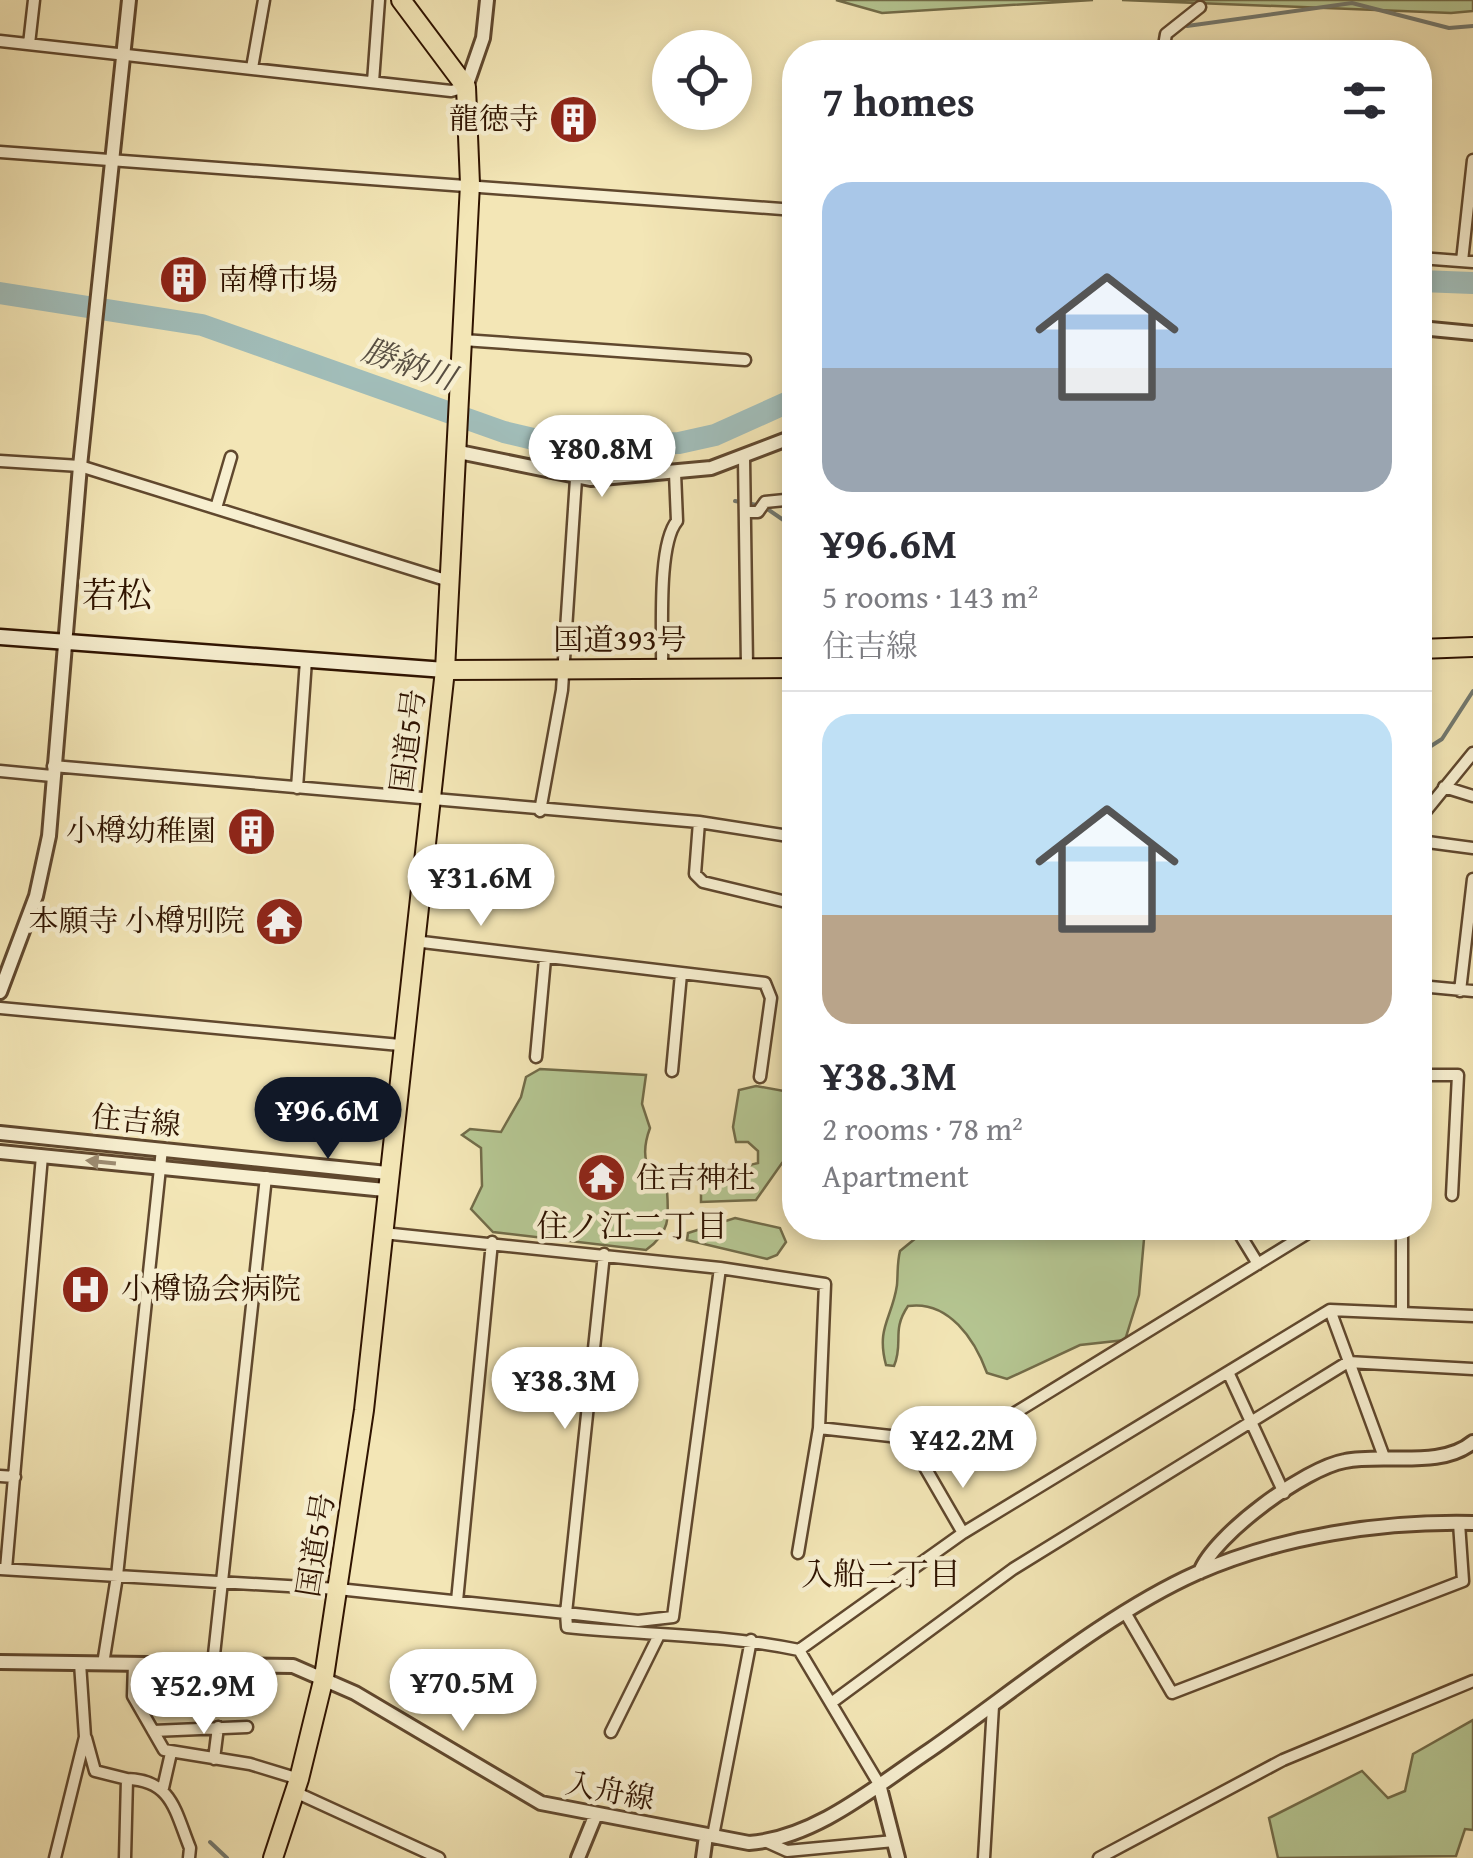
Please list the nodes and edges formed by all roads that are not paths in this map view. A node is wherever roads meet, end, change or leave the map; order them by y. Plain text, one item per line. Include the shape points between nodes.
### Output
1 (34, 0) edge
2 (129, 0) edge
3 (264, 0) edge
4 (380, 0) edge
5 (402, 0) edge
6 (487, 0) edge
7 (1200, 8) dead end
8 (1165, 40) edge
9 (0, 41) edge
10 (29, 44) junction
11 (122, 54) junction
12 (252, 68) junction
13 (373, 82) junction
14 (466, 87) junction
15 (0, 152) edge
16 (1473, 160) edge
17 (114, 163) junction
18 (470, 184) junction
19 (782, 209) edge
20 (1432, 259) edge
21 (1467, 262) edge
22 (1432, 329) edge
23 (1473, 333) edge
24 (464, 340) junction
25 (745, 360) dead end
26 (782, 442) edge
27 (459, 452) junction
28 (232, 457) dead end
29 (744, 458) junction
30 (0, 461) edge
31 (80, 466) junction
32 (676, 472) junction
33 (576, 479) junction
34 (782, 500) edge
35 (216, 508) junction
36 (746, 512) junction
37 (449, 581) junction
38 (0, 637) edge
39 (65, 642) junction
40 (1473, 647) edge
41 (1432, 649) edge
42 (306, 660) junction
43 (747, 666) junction
44 (782, 667) edge
45 (564, 668) junction
46 (662, 668) junction
47 (444, 670) junction
48 (1473, 753) edge
49 (0, 771) edge
50 (53, 771) junction
51 (297, 788) junction
52 (1444, 788) junction
53 (1473, 796) edge
54 (428, 800) junction
55 (1432, 803) edge
56 (540, 811) junction
57 (699, 822) junction
58 (782, 835) edge
59 (1432, 843) edge
60 (1473, 848) edge
61 (1473, 879) edge
62 (782, 901) edge
63 (412, 941) junction
64 (544, 959) junction
65 (680, 974) junction
66 (1432, 987) edge
67 (1460, 990) junction
68 (0, 992) edge
69 (1473, 992) edge
70 (0, 1008) edge
71 (400, 1045) junction
72 (536, 1057) dead end
73 (672, 1071) dead end
74 (1432, 1074) edge
75 (760, 1077) dead end
76 (1458, 1084) junction
77 (1473, 1084) edge
78 (0, 1133) edge
79 (162, 1149) junction
80 (0, 1152) edge
81 (42, 1156) junction
82 (159, 1168) junction
83 (266, 1177) junction
84 (386, 1181) junction
85 (1452, 1194) dead end
86 (382, 1233) junction
87 (1243, 1240) edge
88 (1297, 1240) edge
89 (1402, 1240) edge
90 (492, 1242) junction
91 (604, 1254) junction
92 (1258, 1264) junction
93 (720, 1268) junction
94 (1330, 1310) junction
95 (1402, 1313) junction
96 (1473, 1316) edge
97 (1348, 1362) junction
98 (1473, 1369) edge
99 (1228, 1372) junction
100 (1250, 1422) junction
101 (818, 1428) junction
102 (1473, 1442) edge
103 (1384, 1457) junction
104 (927, 1468) junction
105 (0, 1476) edge
106 (15, 1477) junction
107 (1284, 1493) junction
108 (1466, 1523) edge
109 (964, 1533) junction
110 (798, 1552) dead end
111 (3, 1569) edge
112 (1200, 1572) junction
113 (117, 1576) junction
114 (220, 1584) junction
115 (338, 1590) junction
116 (456, 1601) junction
117 (566, 1614) junction
118 (1126, 1614) junction
119 (658, 1637) junction
120 (750, 1640) junction
121 (799, 1650) junction
122 (0, 1662) edge
123 (80, 1663) junction
124 (103, 1664) junction
125 (134, 1664) junction
126 (213, 1664) junction
127 (324, 1677) junction
128 (1473, 1680) edge
129 (832, 1703) junction
130 (993, 1706) junction
131 (218, 1727) junction
132 (247, 1727) dead end
133 (153, 1731) junction
134 (611, 1732) dead end
135 (86, 1738) junction
136 (171, 1753) junction
137 (214, 1760) junction
138 (127, 1779) junction
139 (879, 1784) junction
140 (297, 1786) junction
141 (163, 1788) junction
142 (596, 1814) junction
143 (709, 1836) junction
144 (767, 1842) junction
145 (894, 1842) junction
146 (826, 1853) edge
147 (55, 1858) edge
148 (124, 1858) edge
149 (189, 1858) edge
150 (273, 1858) edge
151 (439, 1858) edge
152 (578, 1858) edge
153 (702, 1858) edge
154 (898, 1858) edge
155 (984, 1858) edge
156 (1099, 1858) edge

1 - 10 street
2 - 11 street
3 - 12 street
4 - 13 street
5 - 14 highway
6 - 14 street via 483,38
7 - 8 street
9 - 10 street
10 - 11 street
11 - 12 street
11 - 17 street
12 - 13 street
13 - 14 street
14 - 18 highway, 国道5号
15 - 17 street
16 - 21 street
17 - 18 street
17 - 31 street
18 - 19 street
18 - 24 highway, 国道5号
20 - 21 street
22 - 23 street
24 - 25 street
24 - 27 highway, 国道5号
26 - 29 street
27 - 33 street
27 - 37 highway, 国道5号
28 - 35 street
29 - 32 street
29 - 36 street
30 - 31 street
31 - 35 street
31 - 39 street
32 - 33 street
32 - 46 street
33 - 45 street
34 - 36 street
35 - 37 street
36 - 43 street
37 - 47 highway, 国道5号
38 - 39 main road
39 - 42 main road
39 - 50 street
40 - 41 highway
42 - 47 main road
42 - 51 street
43 - 44 highway, 国道393号
43 - 46 highway, 国道393号
45 - 46 highway, 国道393号
45 - 47 highway, 国道393号
45 - 56 street
47 - 54 highway, 国道5号
48 - 52 street
49 - 50 street
50 - 51 street
50 - 68 street via 36,896
51 - 54 street
52 - 53 street
52 - 55 street
54 - 56 street
54 - 63 highway, 国道5号
56 - 57 street
57 - 58 street
57 - 62 street via 695,874 703,882
59 - 60 street
61 - 67 street
63 - 64 street
63 - 71 highway, 国道5号
64 - 65 street
64 - 72 street
65 - 73 street
65 - 75 street via 765,983 771,998
66 - 67 street
67 - 69 street
70 - 71 street
71 - 84 highway, 国道5号
74 - 76 street via 1458,1075
76 - 77 street
76 - 85 street
78 - 79 street, 住吉線
79 - 82 street
79 - 84 street, 住吉線
80 - 81 street, 住吉線
82 -> 81 street, 住吉線
81 - 106 street
82 - 83 street, 住吉線
82 - 113 street
83 - 84 street, 住吉線
83 - 114 street
84 - 86 highway, 国道5号
86 - 90 street
86 - 115 highway, 国道5号
87 - 92 street
88 - 92 street
89 - 95 street
90 - 91 street
90 - 116 street
91 - 93 street
91 - 117 street
92 - 104 street
93 - 101 street via 825,1284
93 - 117 street via 673,1617
94 - 95 street
94 - 97 street
94 - 99 street
95 - 96 street
97 - 98 street
97 - 100 street
97 - 103 street
99 - 100 street
99 - 109 street
100 - 107 street
100 - 129 street via 1012,1569
101 - 104 street via 908,1438
101 - 110 street
102 - 103 street via 1449,1456
103 - 107 street via 1342,1461
104 - 109 street
105 - 106 street
106 - 111 street
107 - 112 street via 1218,1540
108 - 112 street via 1304,1538
108 - 118 street via 1463,1580 1172,1693
109 - 121 street
111 - 113 street
112 - 118 street
113 - 114 street
113 - 124 street
114 - 115 street
114 - 126 street
115 - 116 street
115 - 127 highway, 国道5号
116 - 117 street
117 - 119 street via 567,1627
118 - 130 street
119 - 120 street
119 - 134 street
120 - 121 street
120 - 143 street
121 - 129 street
122 - 123 street, 入舟線
123 - 124 street, 入舟線
123 - 135 street
124 - 125 street, 入舟線
125 - 126 street, 入舟線
125 - 133 street via 133,1696
126 - 127 street, 入舟線 via 292,1666
127 - 140 highway, 国道5号
127 - 142 street, 入舟線 via 541,1803
128 - 156 street via 1283,1760
129 - 139 street
130 - 139 street
130 - 155 street
131 - 132 street
131 - 133 street
131 - 137 street
133 - 136 street
135 - 138 street via 96,1772
135 - 147 street
136 - 137 street
136 - 141 street
137 - 140 street via 250,1764
138 - 141 street
138 - 148 street
139 - 144 street via 793,1836
139 - 145 street
140 - 150 highway, 国道5号
140 - 151 street
141 - 149 street
142 - 143 street, 入舟線
142 - 152 street
143 - 144 street, 入舟線
143 - 153 street
144 - 146 street via 787,1851
145 - 146 street
145 - 154 street

